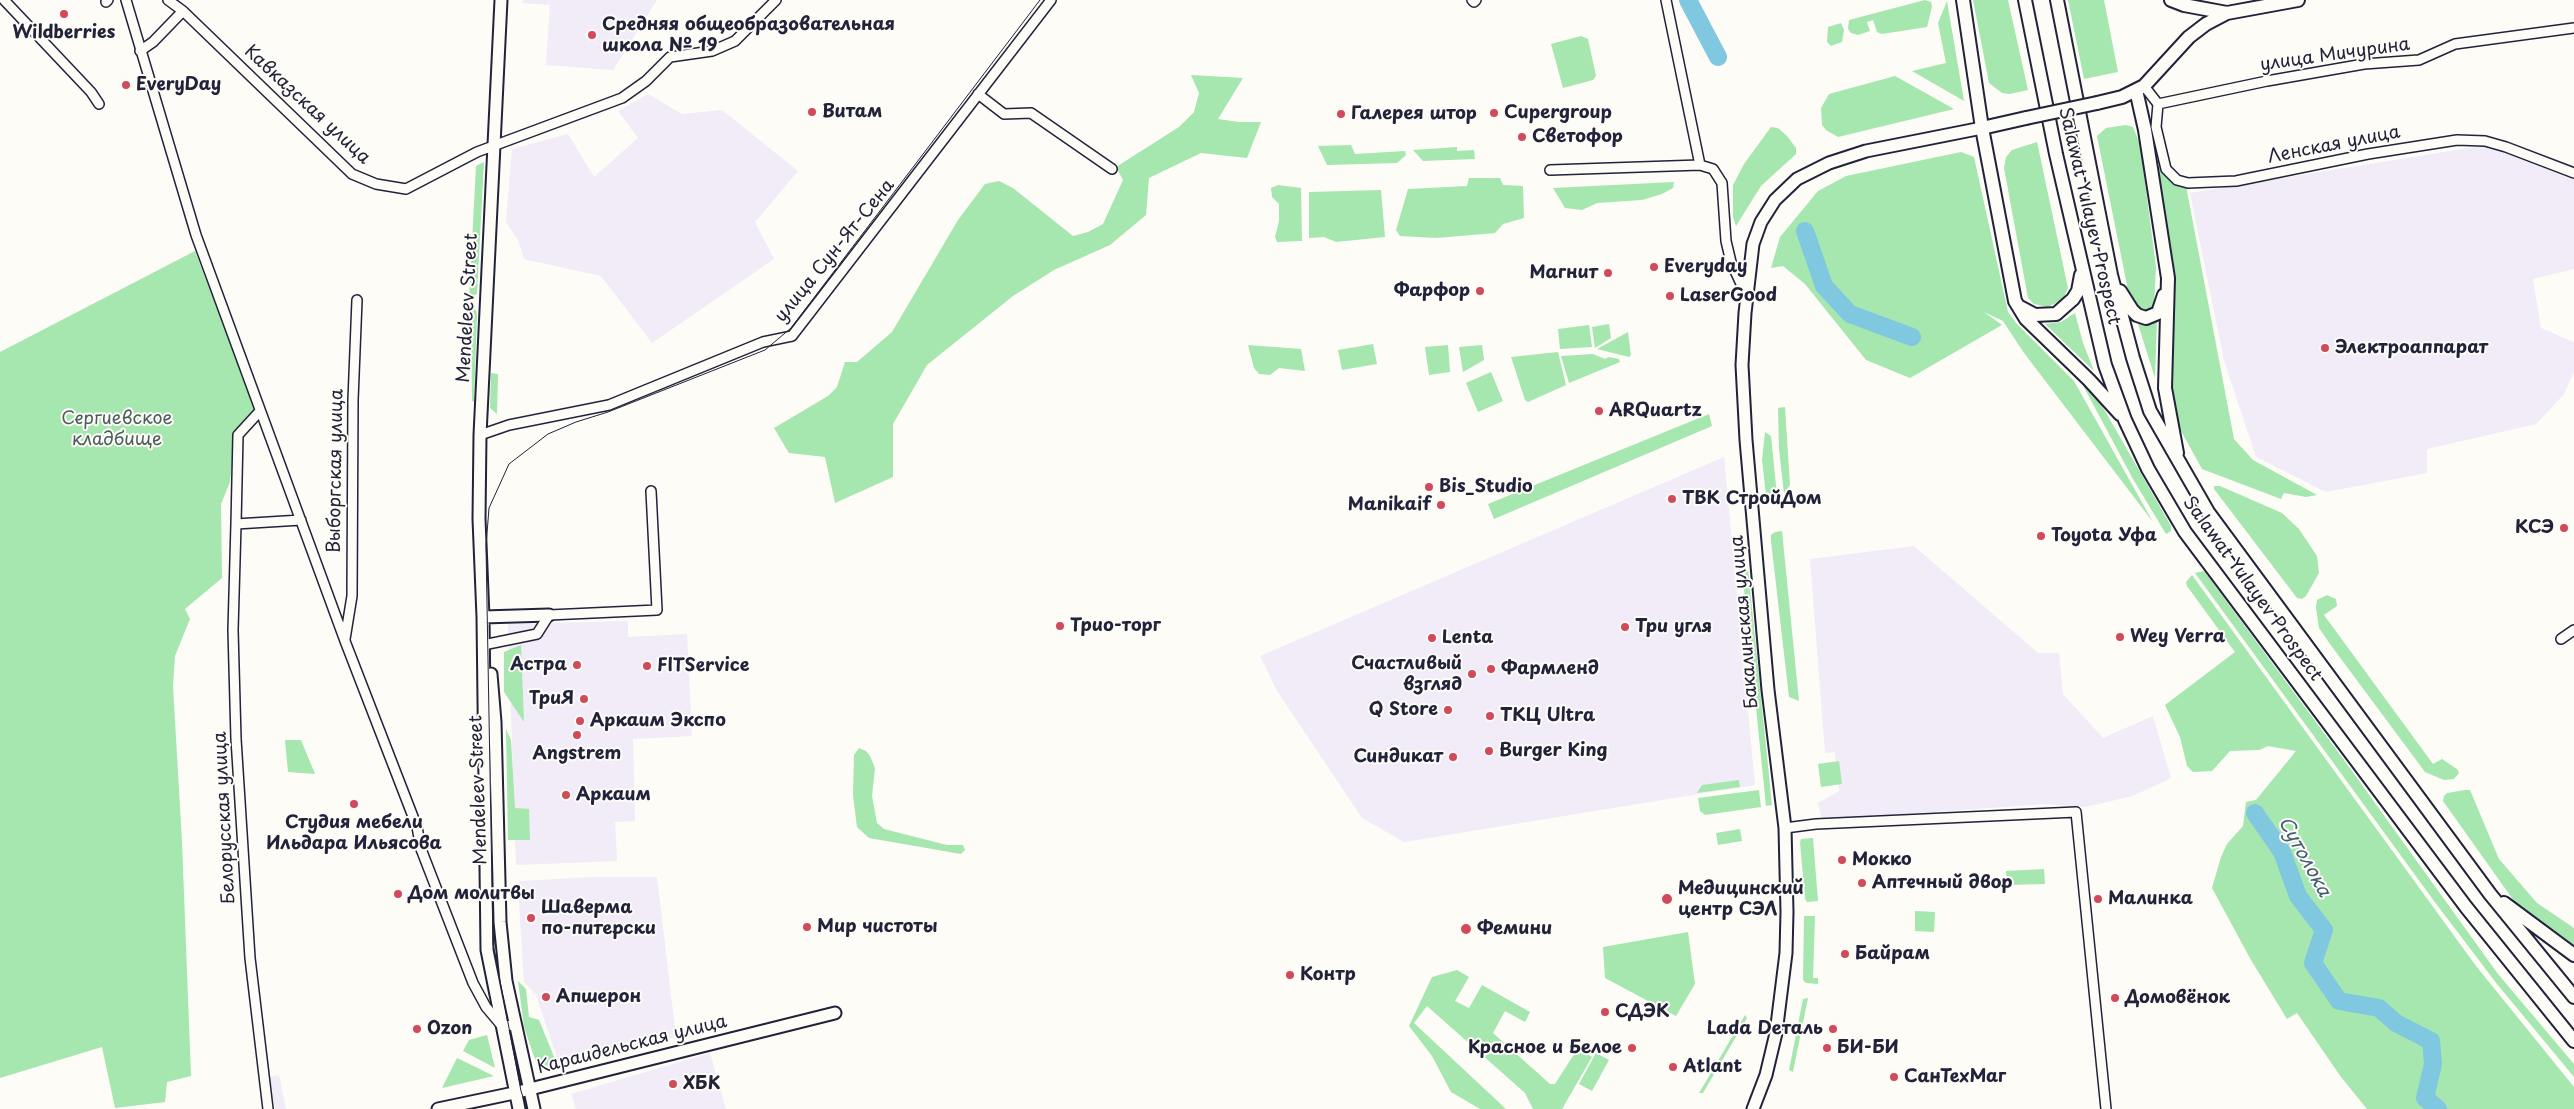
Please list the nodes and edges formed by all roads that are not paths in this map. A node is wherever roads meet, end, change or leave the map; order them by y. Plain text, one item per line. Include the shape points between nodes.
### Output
1 (4, 0) edge
2 (126, 0) edge
3 (168, 0) edge
4 (501, 0) edge
5 (776, 0) edge
6 (1052, 0) edge
7 (1666, 0) edge
8 (1963, 0) edge
9 (2025, 0) edge
10 (2057, 0) edge
11 (2171, 0) edge
12 (2298, 0) edge
13 (183, 11) junction
14 (2227, 13) junction
15 (2574, 28) edge
16 (140, 51) junction
17 (2140, 88) junction
18 (978, 94) junction
19 (99, 104) dead end
20 (2158, 104) junction
21 (1982, 128) junction
22 (494, 146) junction
23 (1700, 165) junction
24 (1112, 169) dead end
25 (1550, 170) dead end
26 (2574, 173) edge
27 (2082, 270) junction
28 (2111, 275) junction
29 (2168, 278) junction
30 (1746, 295) junction
31 (356, 300) dead end
32 (2016, 301) junction
33 (260, 411) junction
34 (2124, 420) junction
35 (480, 435) junction
36 (2178, 462) junction
37 (650, 491) dead end
38 (300, 520) junction
39 (236, 524) junction
40 (549, 615) junction
41 (483, 617) junction
42 (2574, 630) edge
43 (2561, 639) dead end
44 (345, 641) junction
45 (488, 644) junction
46 (1784, 828) junction
47 (2490, 894) junction
48 (2574, 955) edge
49 (2574, 997) edge
50 (835, 1013) dead end
51 (502, 1026) junction
52 (515, 1026) junction
53 (2574, 1041) edge
54 (529, 1089) junction
55 (514, 1093) junction
56 (268, 1109) edge
57 (438, 1109) edge
58 (519, 1109) edge
59 (534, 1109) edge
60 (1753, 1109) edge
61 (2106, 1109) edge

1 - 19 street
2 - 16 street
3 - 13 street, Кавказская улица
4 - 22 main road, Mendeleev Street
5 - 22 street, Кавказская улица via 735,41 712,51 670,57 646,81 622,98
6 - 18 street, улица Сун-Ят-Сена
7 - 23 street
8 - 21 main road
9 - 27 main road, Salawat Yulayev Prospect
10 - 28 main road, Salawat Yulayev Prospect
11 - 14 main road
12 - 14 main road
13 - 16 street
13 - 22 street, Кавказская улица via 352,174 376,184 406,189
14 - 17 main road via 2193,34
15 - 20 street, улица Мичурина via 2455,44 2419,60 2364,64
16 - 33 street via 206,262
17 - 20 street
17 - 21 main road, bridge via 2122,97
17 - 29 main road
18 - 24 street via 1004,114 1031,114
18 - 35 street, улица Сун-Ят-Сена via 792,336 763,342 609,405 509,425
20 - 26 street, Ленская улица via 2156,126 2166,169 2177,180 2188,183 2236,181 2457,140 2506,147
21 - 30 main road, Бакалинская улица via 1866,151 1828,163 1797,179 1775,200 1761,222 1753,244
21 - 32 main road
22 - 35 main road, Mendeleev Street
23 - 25 street
23 - 30 street via 1712,169 1722,183 1728,252
27 - 32 main road via 2078,291 2056,314 2035,315 2023,310
27 - 34 main road, Salawat Yulayev Prospect via 2105,365
28 - 29 main road via 2136,315 2146,318 2155,316 2160,309
28 - 36 main road, Salawat Yulayev Prospect via 2150,411
29 - 36 main road via 2165,388
30 - 46 main road, Бакалинская улица via 1742,365 1746,440
31 - 44 street, Выборгская улица via 352,596
32 - 34 main road via 2026,319 2089,380
33 - 38 street
33 - 39 street, Белорусская улица via 238,435
34 - 53 main road, Salawat Yulayev Prospect via 2185,532 2466,907
35 - 41 main road, Mendeleev Street
36 - 47 main road, Salawat Yulayev Prospect via 2208,512
37 - 40 street via 657,610
38 - 39 street
38 - 44 street
39 - 56 street, Белорусская улица via 233,630 236,739 250,958
40 - 41 main road
40 - 45 street via 537,634
41 - 45 main road, Mendeleev Street
41 - 51 main road, Mendeleev Street via 487,950
42 - 43 street
44 - 51 street via 473,982 486,1007
45 - 52 main road, Mendeleev Street via 495,722 500,922
46 - 60 main road, Бакалинская улица via 1786,936 1782,990 1766,1075
46 - 61 street via 2076,812
47 - 48 main road
47 - 49 main road, Salawat Yulayev Prospect
50 - 54 main road, Караидельская улица
51 - 52 street
51 - 55 main road, Mendeleev Street
52 - 54 main road, Mendeleev Street
54 - 55 main road, Караидельская улица
54 - 59 main road, Mendeleev Street
55 - 57 main road, Караидельская улица
55 - 58 main road, Mendeleev Street

